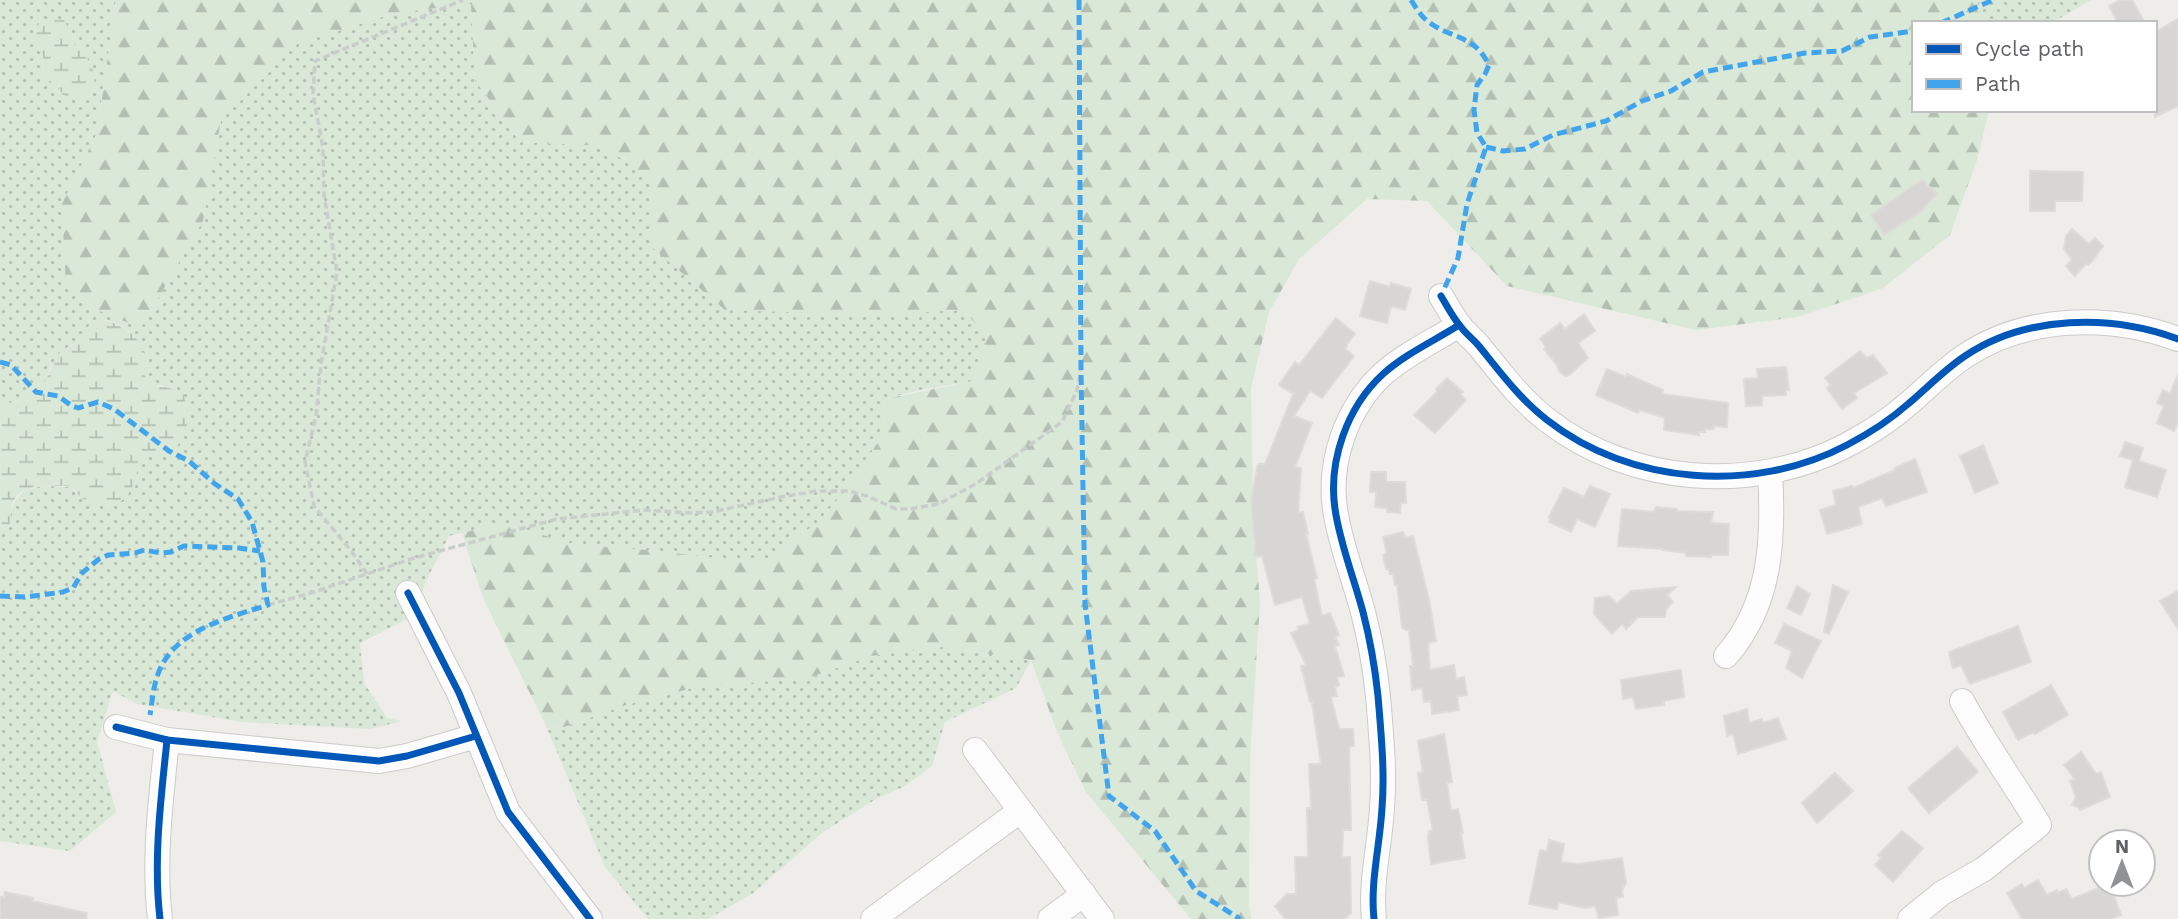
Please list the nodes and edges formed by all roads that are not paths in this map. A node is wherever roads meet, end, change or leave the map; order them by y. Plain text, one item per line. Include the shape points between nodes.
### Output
1 (1441, 296) dead end
2 (1459, 325) junction
3 (2178, 340) edge
4 (1770, 472) junction
5 (408, 593) dead end
6 (1726, 656) dead end
7 (1962, 701) dead end
8 (116, 727) dead end
9 (475, 736) junction
10 (167, 740) junction
11 (975, 750) dead end
12 (1020, 811) junction
13 (1084, 894) junction
14 (160, 919) edge
15 (590, 919) edge
16 (873, 919) edge
17 (1050, 919) edge
18 (1102, 919) edge
19 (1374, 919) edge
20 (1910, 919) edge

1 - 2 street
2 - 4 street via 1502,377 1547,420 1600,451 1635,465 1675,473
2 - 19 street via 1401,360 1368,389 1352,414 1336,460 1335,509 1363,612 1377,692 1382,807
3 - 4 street via 2153,330 2100,322 2037,327 2001,337 1967,355 1908,405 1847,445
4 - 6 street via 1773,519 1767,573 1746,629
5 - 9 street via 459,693
7 - 20 street via 2039,825
8 - 10 street
9 - 10 street via 379,761
9 - 15 street via 508,812
10 - 14 street via 158,825
11 - 12 street
12 - 13 street
12 - 16 street
13 - 17 street
13 - 18 street

